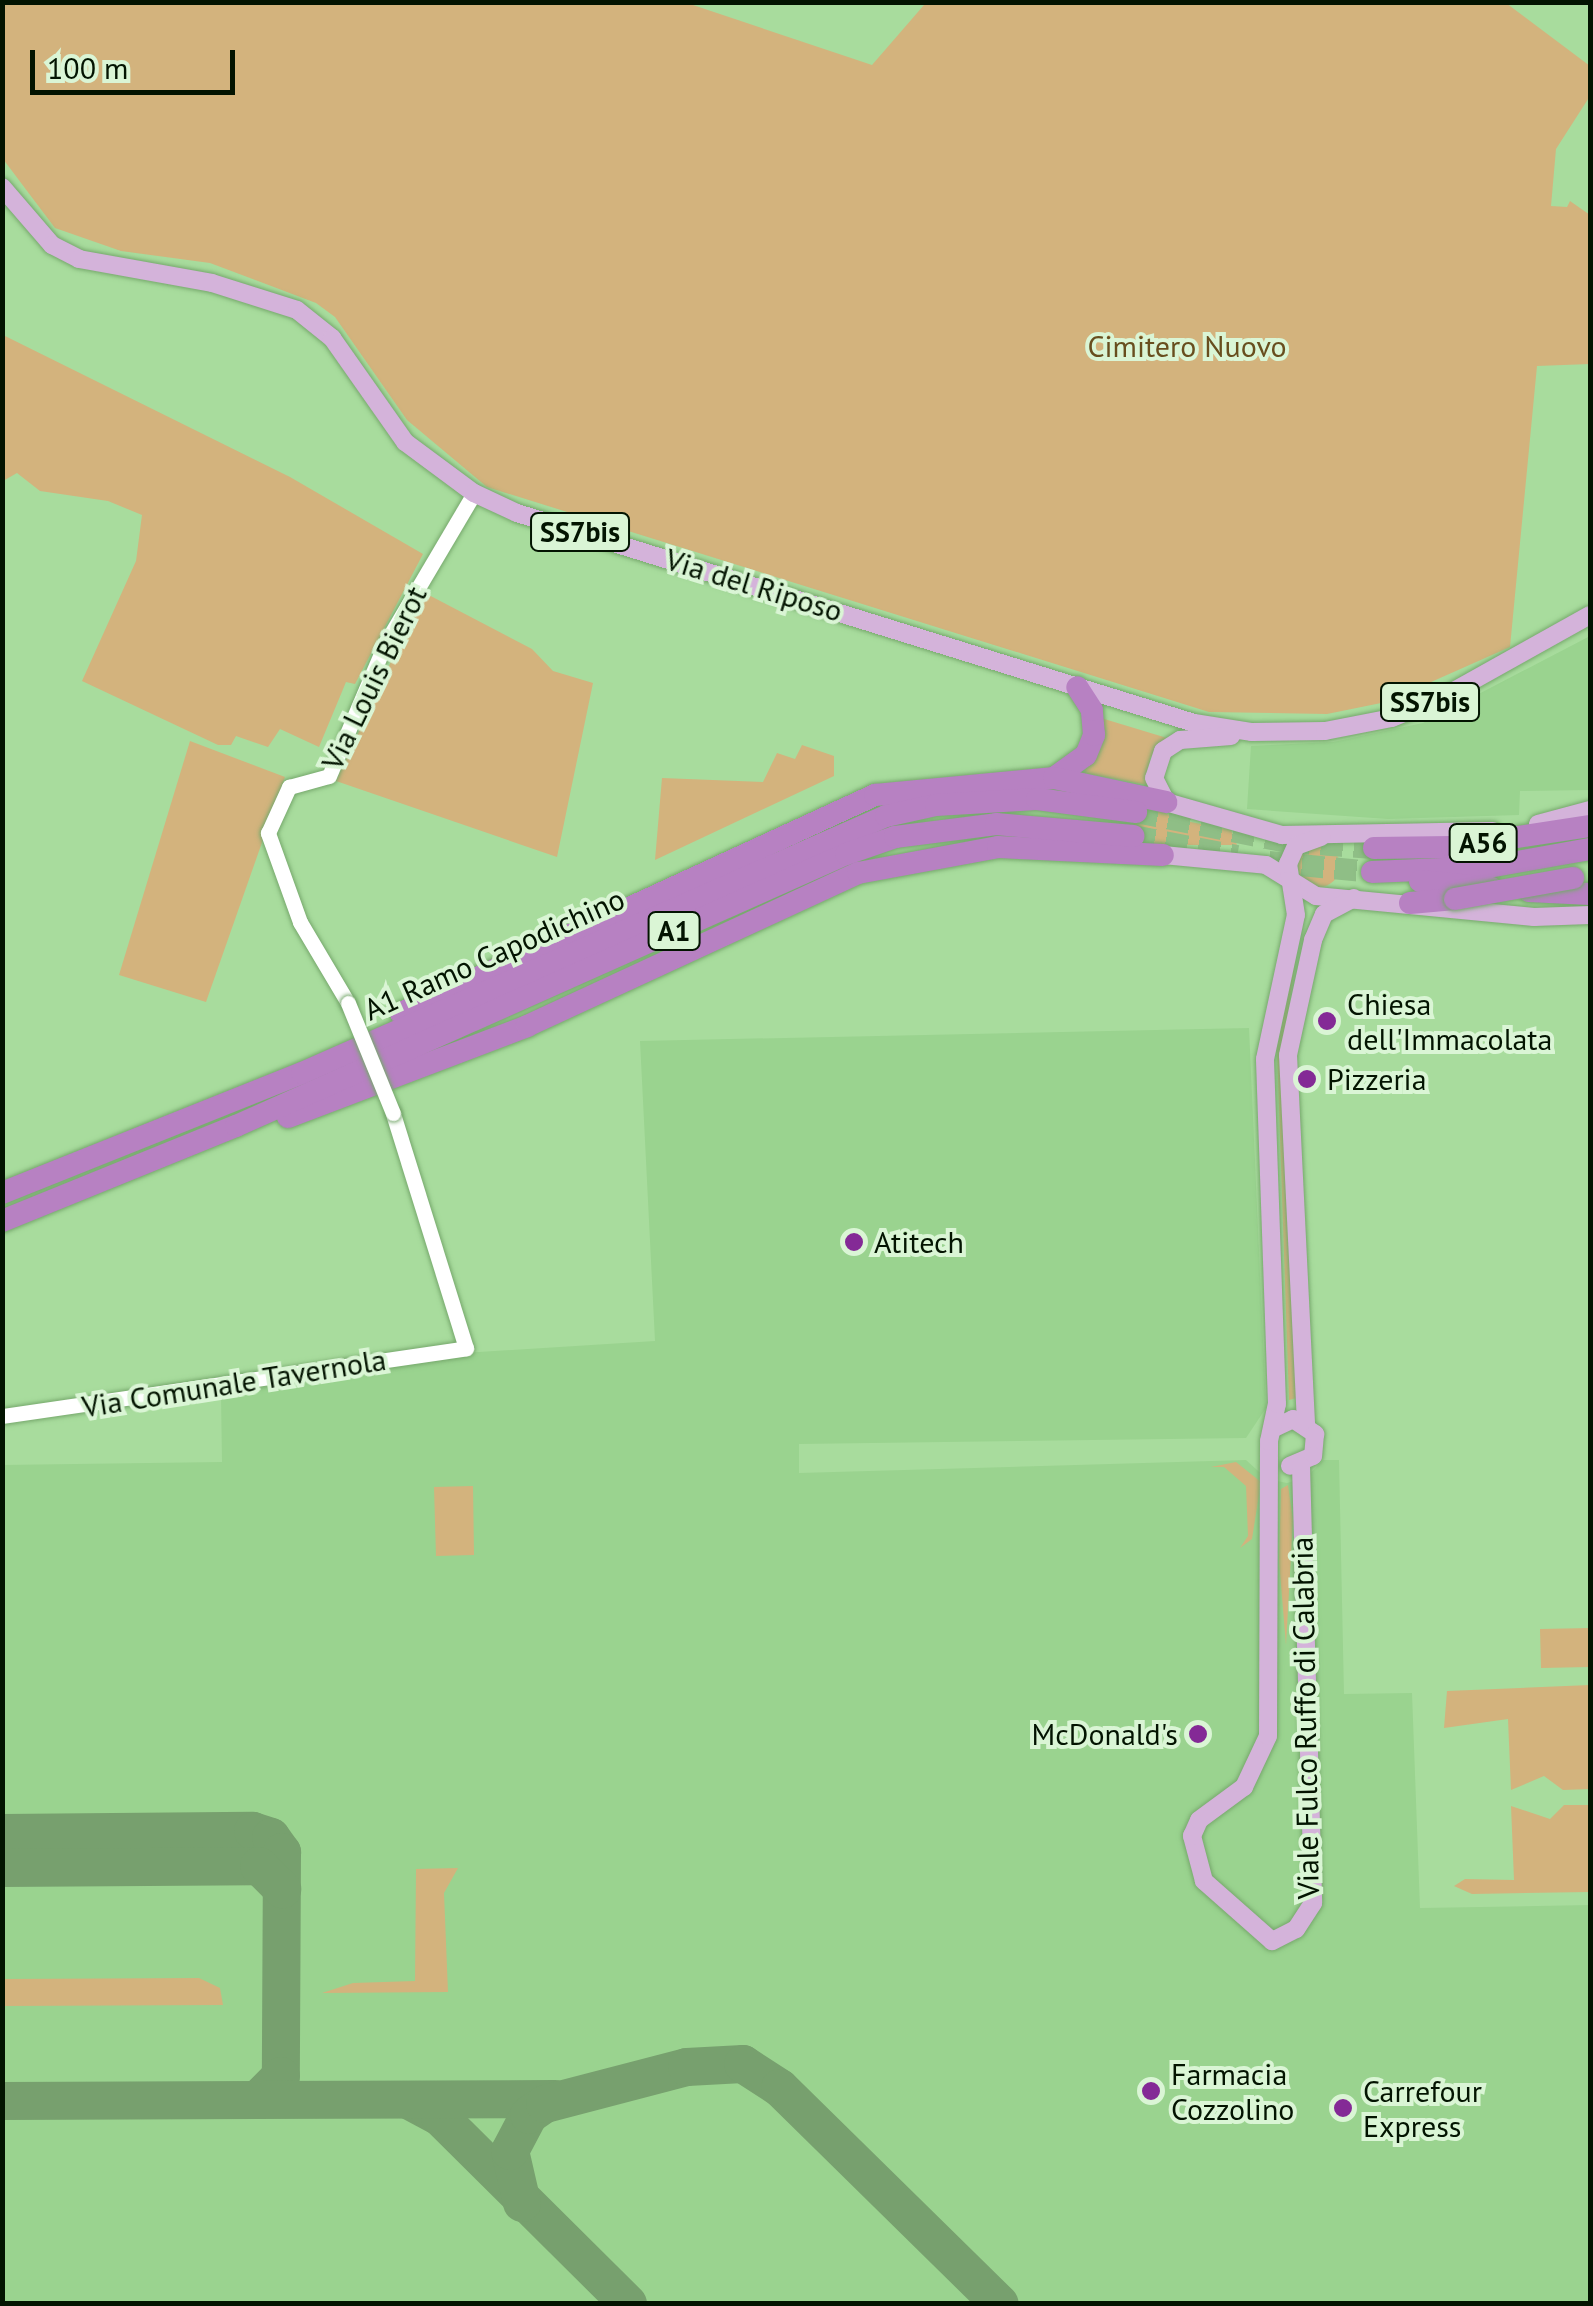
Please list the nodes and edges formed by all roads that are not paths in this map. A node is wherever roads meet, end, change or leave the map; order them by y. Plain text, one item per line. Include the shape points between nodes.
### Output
1 (2, 187) edge
2 (474, 493) junction
3 (1590, 615) edge
4 (1076, 686) junction
5 (1252, 732) junction
6 (1054, 778) junction
7 (1166, 802) junction
8 (1590, 810) edge
9 (1136, 812) tunnel mouth
10 (1228, 821) junction
11 (1590, 826) edge
12 (1133, 836) tunnel mouth
13 (1321, 837) junction
14 (1374, 848) tunnel mouth
15 (1590, 849) edge
16 (1163, 854) joint
17 (1224, 858) junction
18 (1582, 876) edge
19 (1292, 882) junction
20 (1590, 894) edge
21 (1354, 898) junction
22 (1410, 903) junction
23 (1590, 916) edge
24 (302, 1073) junction
25 (236, 1126) junction
26 (2, 1194) edge
27 (2, 1221) edge
28 (466, 1348) joint
29 (2, 1416) edge
30 (1306, 1423) junction
31 (1274, 1428) junction
32 (1273, 1456) junction
33 (1301, 1466) junction

1 - 2 main road, Via del Riposo / SS7bis via 52,245 79,259 212,283 296,310 332,338 405,442
2 - 4 main road, Via del Riposo / SS7bis via 517,513
2 - 28 street, Via Louis Bierot, bridge via 386,642 329,776 289,787 268,833 300,922 348,1003 393,1113
3 - 5 main road, Via del Riposo / SS7bis via 1392,718 1325,731
4 - 5 main road, Via del Riposo / SS7bis
4 - 6 highway via 1092,710 1094,734 1086,755
5 - 7 main road via 1172,744 1154,778
6 - 7 highway
6 - 24 highway via 931,785 830,812 444,991
7 - 10 main road
8 - 13 main road via 1498,830
9 - 24 highway, A1 Ramo Capodichino / A1 via 1020,800 886,816
10 - 13 main road
10 - 17 main road via 1244,831 1245,845
11 - 14 highway, A56 via 1452,847
12 - 25 highway, A1 Ramo Capodichino / A1 via 996,824 895,838
13 - 19 main road via 1296,846 1288,864
15 - 20 highway, A56 via 1489,867 1377,872 1459,886
16 - 17 main road
16 - 25 highway via 998,847 902,860 834,883 431,1064 288,1117
17 - 19 main road via 1266,865
18 - 22 highway, bridge
19 - 21 main road via 1307,894
19 - 31 main road via 1296,915 1265,1074
21 - 22 main road
21 - 30 main road via 1324,914 1313,940 1288,1056
22 - 23 main road via 1534,917
24 - 26 highway, A1 Ramo Capodichino / A1
25 - 27 highway, A1 Ramo Capodichino / A1
28 - 29 street, Via Comunale Tavernola
30 - 31 main road via 1293,1419
30 - 33 main road via 1316,1449
31 - 32 main road
32 - 33 main road via 1286,1466
32 - 33 main road, Viale Fulco Ruffo di Calabria via 1268,1736 1244,1788 1199,1820 1192,1836 1204,1881 1272,1942 1296,1929 1313,1903

